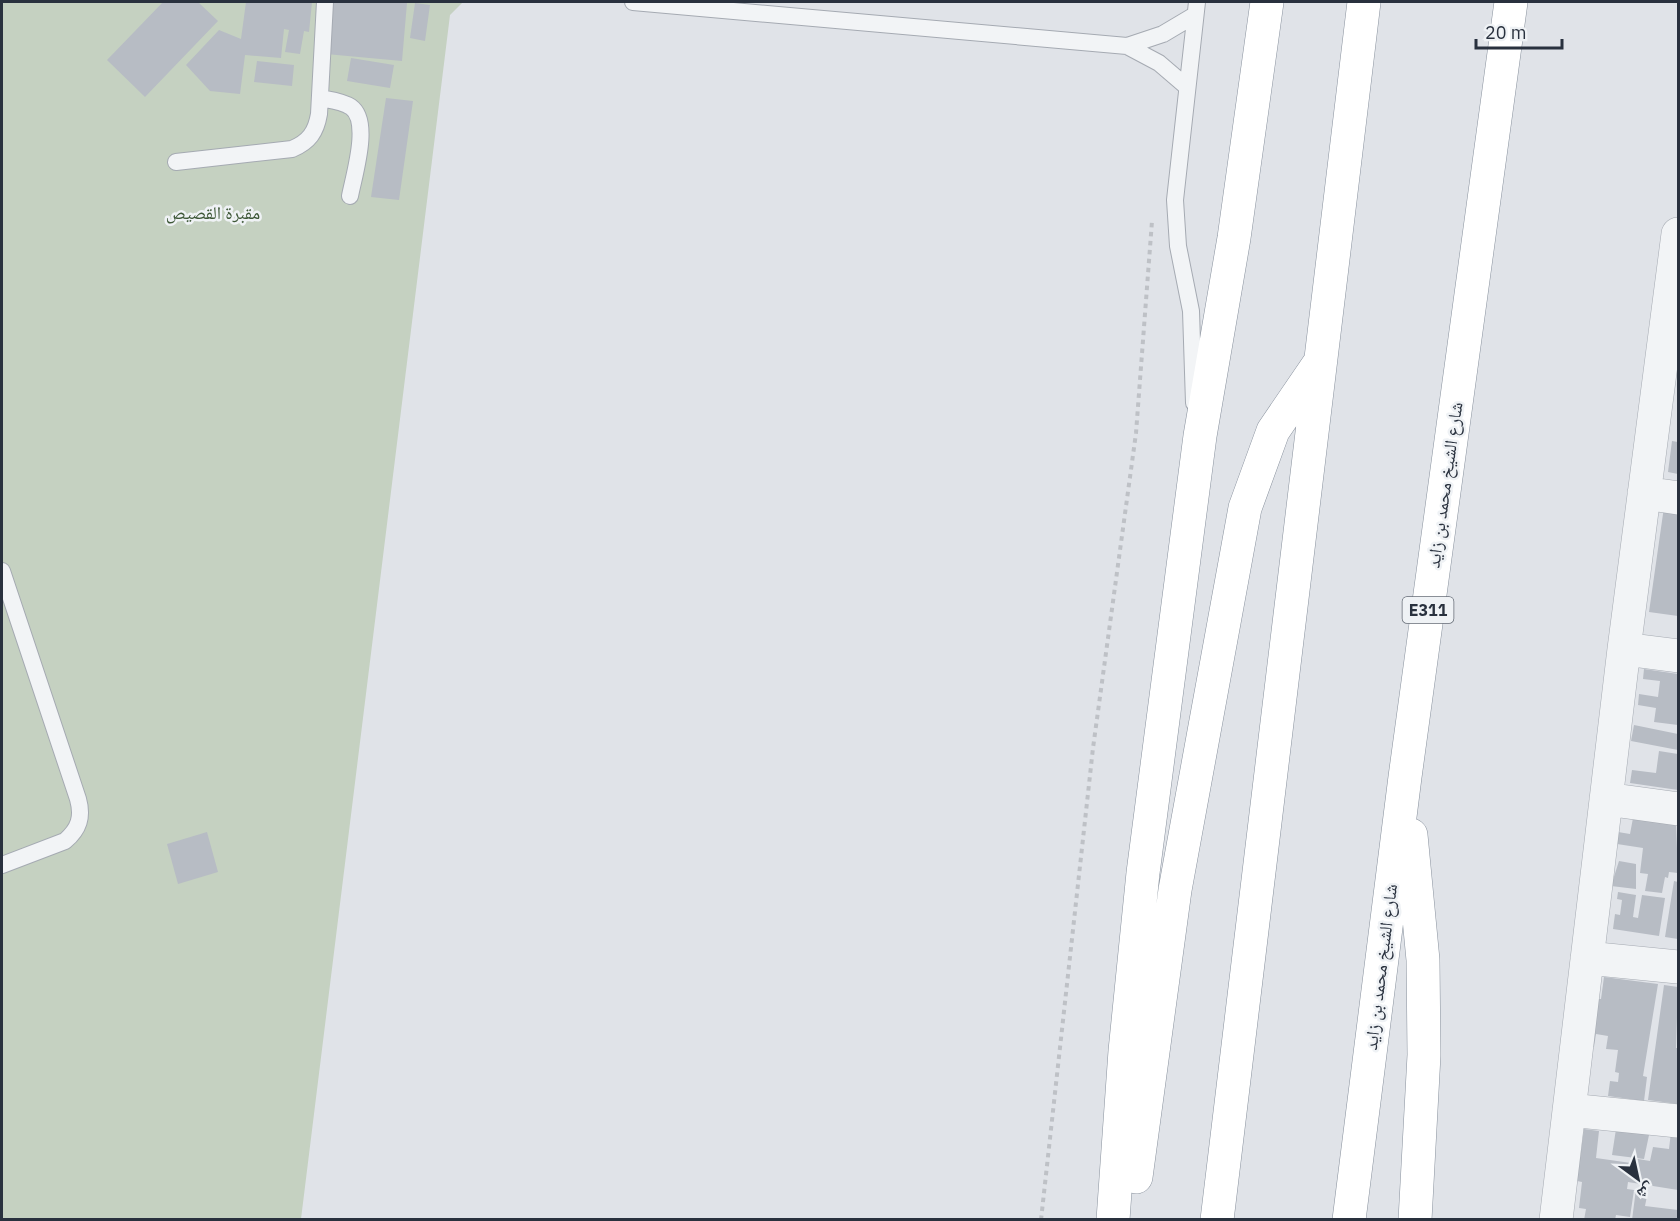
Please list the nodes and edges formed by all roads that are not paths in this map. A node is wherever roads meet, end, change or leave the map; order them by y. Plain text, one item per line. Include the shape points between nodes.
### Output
1 (325, 2) edge
2 (633, 2) edge
3 (1267, 2) edge
4 (1364, 2) edge
5 (1511, 2) edge
6 (696, 4) edge
7 (1196, 8) edge
8 (1127, 46) junction
9 (1187, 87) junction
10 (320, 98) junction
11 (176, 162) dead end
12 (350, 196) dead end
13 (1678, 234) edge
14 (1672, 335) edge
15 (1319, 364) junction
16 (1200, 436) junction
17 (1644, 493) junction
18 (1678, 498) edge
19 (2, 571) edge
20 (1624, 649) junction
21 (1678, 656) edge
22 (1405, 777) junction
23 (1606, 799) junction
24 (1678, 808) edge
25 (2, 866) edge
26 (1587, 958) junction
27 (1678, 967) edge
28 (1569, 1110) junction
29 (1678, 1121) edge
30 (1113, 1220) edge
31 (1129, 1220) edge
32 (1217, 1220) edge
33 (1349, 1220) edge
34 (1414, 1220) edge
35 (1556, 1220) edge

1 - 10 lane
2 - 6 lane
3 - 16 highway via 1234,238
4 - 15 highway
5 - 22 highway, شارع الشيخ محمد بن زايد / E311
6 - 8 lane
7 - 8 lane via 1163,34
7 - 9 lane
8 - 9 lane via 1159,63
9 - 16 lane via 1175,223 1191,311 1193,387
10 - 11 lane via 313,134 292,150
10 - 12 lane via 350,105 359,117 362,131
13 - 14 street
14 - 17 street
15 - 31 highway via 1273,432 1245,508 1175,890
15 - 32 highway
16 - 30 highway via 1136,940
17 - 18 street
17 - 20 street
19 - 25 lane via 78,799 80,817 73,834 65,841
20 - 21 street
20 - 23 street
22 - 33 highway, شارع الشيخ محمد بن زايد / E311
22 - 34 highway via 1423,960 1424,1055
23 - 24 street
23 - 26 street
26 - 27 street
26 - 28 street
28 - 29 street
28 - 35 street

